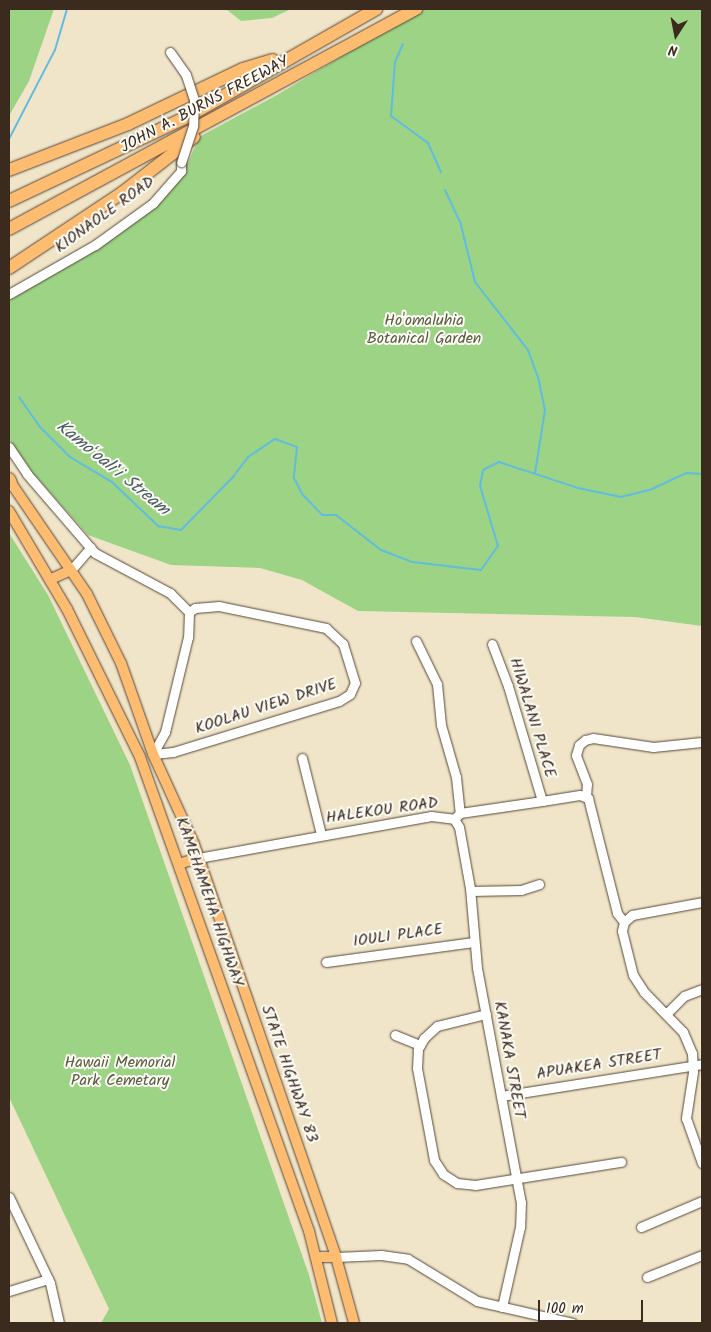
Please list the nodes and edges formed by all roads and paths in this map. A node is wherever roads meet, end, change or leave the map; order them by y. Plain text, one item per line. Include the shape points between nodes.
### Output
1 (376, 9) edge
2 (416, 9) edge
3 (170, 52) dead end
4 (294, 53) junction
5 (228, 111) junction
6 (9, 170) edge
7 (9, 201) edge
8 (9, 229) edge
9 (9, 268) edge
10 (9, 294) edge
11 (9, 447) edge
12 (10, 481) edge
13 (9, 511) edge
14 (91, 547) junction
15 (71, 570) junction
16 (51, 579) junction
17 (189, 612) junction
18 (416, 641) dead end
19 (492, 644) dead end
20 (702, 742) edge
21 (153, 754) junction
22 (140, 757) junction
23 (302, 758) dead end
24 (586, 797) junction
25 (542, 801) junction
26 (457, 816) junction
27 (321, 834) junction
28 (198, 858) junction
29 (179, 864) junction
30 (539, 884) dead end
31 (471, 892) junction
32 (702, 902) edge
33 (624, 922) junction
34 (474, 942) junction
35 (326, 962) dead end
36 (702, 989) edge
37 (244, 990) junction
38 (226, 996) junction
39 (486, 1014) junction
40 (666, 1014) junction
41 (395, 1035) dead end
42 (420, 1045) junction
43 (698, 1065) edge
44 (501, 1096) junction
45 (621, 1162) dead end
46 (702, 1164) edge
47 (517, 1178) junction
48 (9, 1199) edge
49 (702, 1201) edge
50 (641, 1227) dead end
51 (702, 1255) edge
52 (316, 1257) junction
53 (336, 1257) junction
54 (647, 1277) dead end
55 (48, 1280) junction
56 (9, 1291) edge
57 (502, 1306) junction
58 (59, 1323) edge
59 (332, 1323) edge
60 (354, 1323) edge
61 (573, 1323) edge

1 - 4 highway, JOHN A. BURNS FREEWAY
2 - 5 highway, JOHN A. BURNS FREEWAY
3 - 10 street, KIONAOLE ROAD, bridge via 186,74 194,100 193,126 181,171 153,203 95,245
4 - 6 highway via 243,69 128,124
4 - 7 highway, JOHN A. BURNS FREEWAY via 187,117
5 - 8 highway, JOHN A. BURNS FREEWAY
5 - 9 highway via 122,193
11 - 14 street via 27,474
12 - 15 main road
13 - 16 main road, KAMEHAMEHA HIGHWAY
14 - 15 street
14 - 17 street via 106,561 170,593
15 - 16 main road
15 - 21 main road via 104,626
16 - 22 main road, KAMEHAMEHA HIGHWAY
17 - 21 street via 188,637 165,732
17 - 21 street, KOOLAU VIEW DRIVE via 195,608 219,606 326,628 343,644 355,683 350,694 339,701 182,749
18 - 26 street, KANAKA STREET via 437,684 441,724 456,777
19 - 25 street, HIWALANI PLACE via 508,686
20 - 24 street via 653,747 593,738 585,740 579,745 576,755 587,784
21 - 22 main road
21 - 28 main road, STATE HIGHWAY 83 via 168,780
22 - 29 main road, KAMEHAMEHA HIGHWAY
23 - 27 street
24 - 25 street, HALEKOU ROAD
24 - 33 street via 591,803 617,913
25 - 26 street, HALEKOU ROAD
26 - 27 street, HALEKOU ROAD via 431,816
26 - 31 street, KANAKA STREET
27 - 28 street, HALEKOU ROAD
28 - 29 main road
28 - 37 main road, STATE HIGHWAY 83
29 - 38 main road, KAMEHAMEHA HIGHWAY
30 - 31 street via 521,890
31 - 34 street, KANAKA STREET
32 - 33 street via 632,915
33 - 40 street via 622,931 633,975 644,992
34 - 35 street, IOULI PLACE
34 - 39 street, KANAKA STREET
36 - 40 street via 684,996
37 - 38 main road
37 - 53 main road, STATE HIGHWAY 83
38 - 52 main road, KAMEHAMEHA HIGHWAY
39 - 42 street via 442,1023 428,1033
39 - 44 street, KANAKA STREET
40 - 43 street via 687,1039
41 - 42 street
42 - 47 street via 417,1068 434,1160 439,1170 447,1178 463,1185
43 - 44 street, APUAKEA STREET
43 - 46 street via 686,1118
44 - 47 street, KANAKA STREET
45 - 47 street
47 - 57 street, KANAKA STREET via 521,1218
48 - 55 street
49 - 50 street
51 - 54 street
52 - 53 main road
52 - 59 main road, KAMEHAMEHA HIGHWAY
53 - 57 street via 381,1255 408,1259 471,1299
53 - 60 main road, STATE HIGHWAY 83
55 - 56 street
55 - 58 street
57 - 61 street

